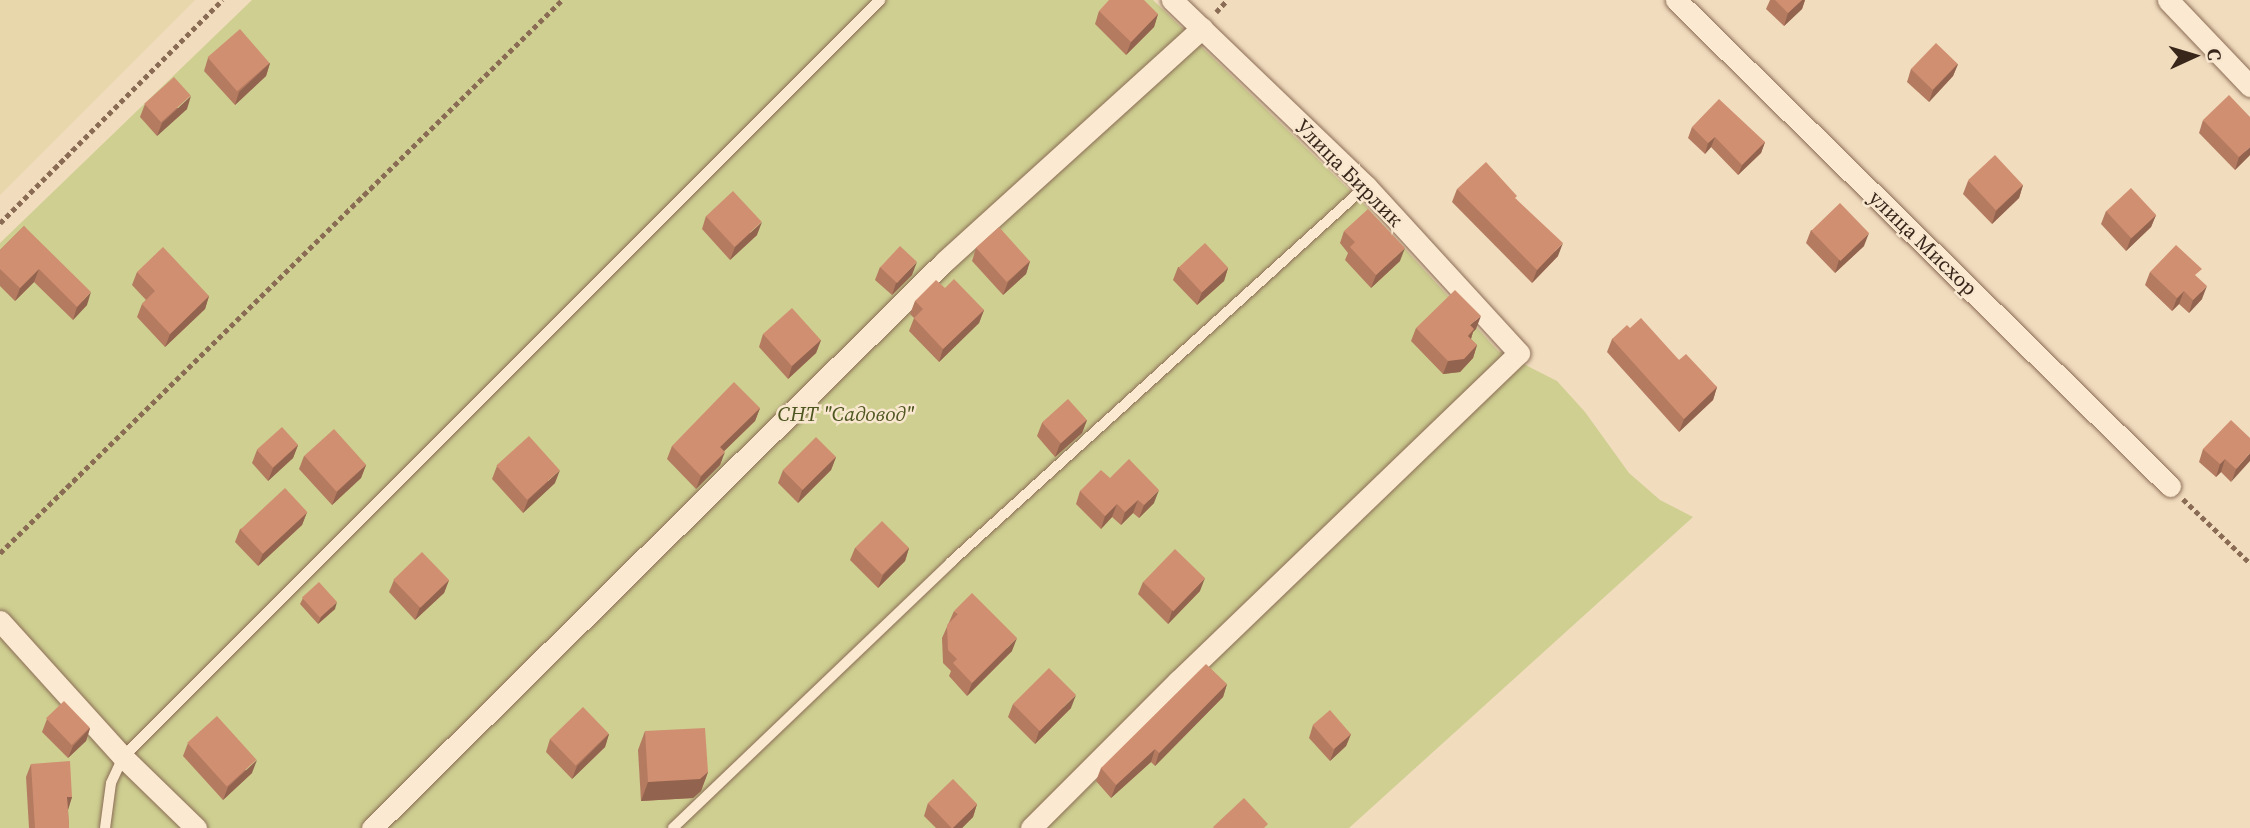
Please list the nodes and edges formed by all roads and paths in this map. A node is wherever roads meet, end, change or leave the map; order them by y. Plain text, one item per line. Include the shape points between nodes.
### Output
1 (222, 0) edge
2 (562, 0) edge
3 (880, 0) edge
4 (1172, 0) edge
5 (1676, 0) edge
6 (2168, 0) edge
7 (1202, 28) junction
8 (2250, 86) edge
9 (1366, 186) junction
10 (0, 223) edge
11 (2170, 486) joint
12 (0, 553) edge
13 (2250, 564) edge
14 (0, 621) edge
15 (123, 757) junction
16 (106, 828) edge
17 (196, 828) edge
18 (372, 828) edge
19 (673, 828) edge
20 (1031, 828) edge

1 - 10 path
2 - 12 path
3 - 15 lane
4 - 7 street, Улица Бирлик
5 - 11 street, улица Мисхор
6 - 8 street
7 - 9 street, Улица Бирлик
7 - 18 street via 945,261
9 - 19 lane via 961,553
9 - 20 street, Улица Бирлик via 1519,353
11 - 13 path
14 - 15 street
15 - 16 lane via 111,783
15 - 17 street

